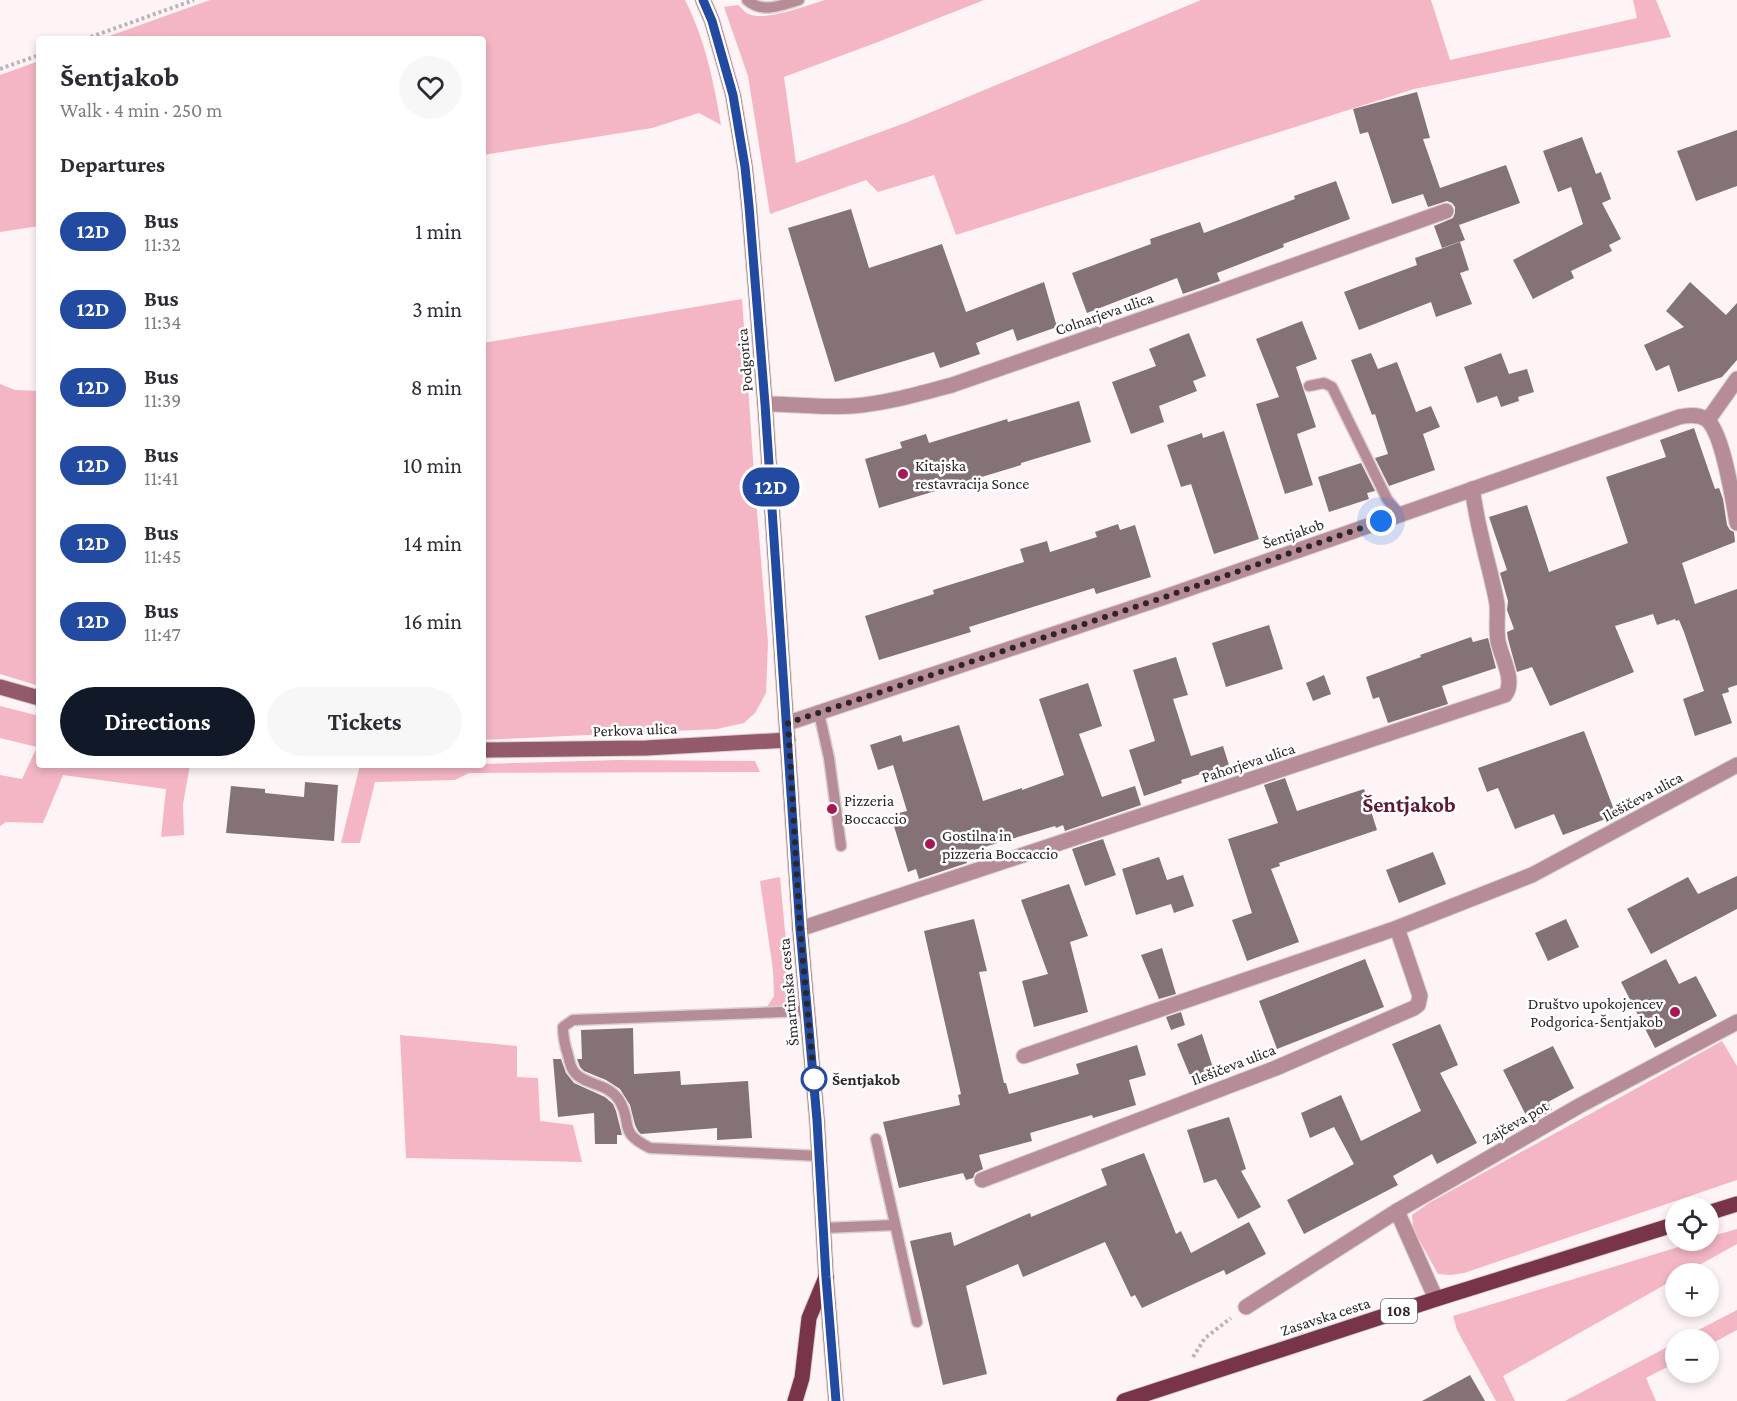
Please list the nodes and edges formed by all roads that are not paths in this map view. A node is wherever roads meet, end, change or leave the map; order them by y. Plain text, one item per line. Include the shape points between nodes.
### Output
1 (703, 0) edge
2 (747, 0) edge
3 (799, 0) edge
4 (1446, 211) dead end
5 (1737, 379) edge
6 (1309, 386) dead end
7 (765, 404) junction
8 (1708, 420) junction
9 (1472, 489) junction
10 (1400, 515) junction
11 (1737, 523) edge
12 (0, 687) edge
13 (36, 697) edge
14 (819, 713) junction
15 (788, 723) junction
16 (788, 740) junction
17 (486, 750) edge
18 (1737, 765) edge
19 (841, 846) dead end
20 (1397, 928) junction
21 (800, 929) junction
22 (807, 1011) junction
23 (1737, 1022) edge
24 (1024, 1056) dead end
25 (876, 1139) dead end
26 (820, 1155) junction
27 (982, 1179) dead end
28 (1737, 1204) edge
29 (1719, 1210) edge
30 (1397, 1211) junction
31 (895, 1225) junction
32 (1665, 1227) edge
33 (824, 1228) junction
34 (826, 1277) junction
35 (1436, 1299) junction
36 (1246, 1307) road end
37 (917, 1322) dead end
38 (795, 1401) edge
39 (836, 1401) edge
40 (1124, 1401) edge

1 - 7 main road, Podgorica via 733,95 745,167
2 - 3 lane via 753,6 766,8
4 - 7 street, Colnarjeva ulica via 952,385 850,406
5 - 8 street
6 - 10 lane via 1324,383 1332,387 1387,499
7 - 15 main road, Podgorica
8 - 9 street, Šentjakob via 1699,416 1679,417
8 - 11 street via 1722,452
9 - 10 street, Šentjakob
9 - 21 street, Pahorjeva ulica via 1495,592 1498,644 1510,687 1505,695
10 - 14 street, Šentjakob
12 - 13 main road
14 - 15 street, Šentjakob
14 - 19 lane
15 - 16 main road, Šmartinska cesta
16 - 17 main road, Perkova ulica via 646,748
16 - 21 main road, Šmartinska cesta
18 - 20 street, Ilešičeva ulica via 1532,875
20 - 24 street, Ilešičeva ulica
20 - 27 street, Ilešičeva ulica via 1420,996 1414,1008 1276,1068
21 - 22 main road, Šmartinska cesta
22 - 26 main road, Šmartinska cesta
22 - 26 lane via 573,1020 563,1027 563,1037 574,1072 618,1099 628,1133 636,1142 650,1148
23 - 30 street, Zajčeva pot via 1579,1106
25 - 31 lane
26 - 33 main road, Šmartinska cesta
28 - 29 main road
30 - 35 street
30 - 36 street, Zajčeva pot
31 - 33 lane
31 - 37 lane
32 - 35 main road, Zasavska cesta / 108
33 - 34 main road, Šmartinska cesta
34 - 38 main road via 809,1318 802,1378
34 - 39 main road, Šmartinska cesta
35 - 40 main road, Zasavska cesta / 108

